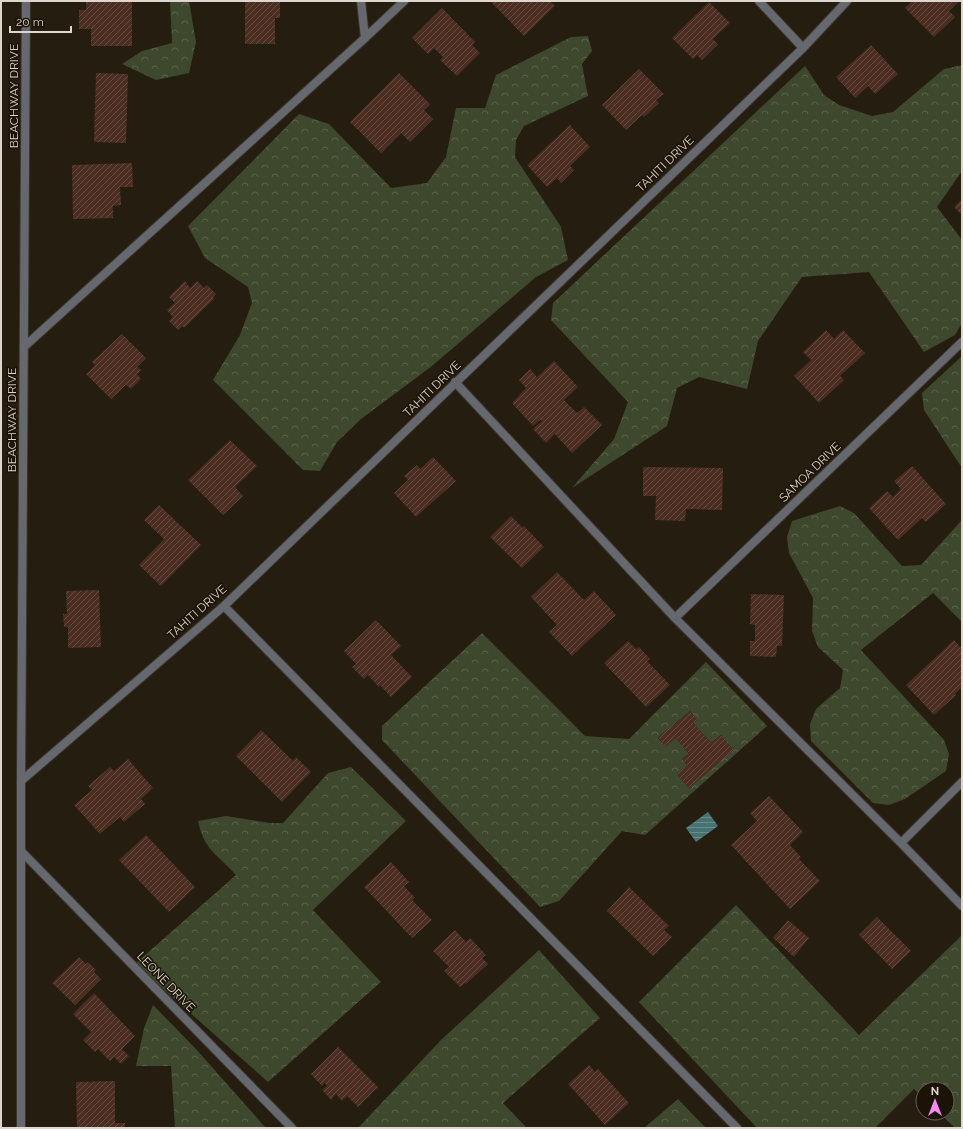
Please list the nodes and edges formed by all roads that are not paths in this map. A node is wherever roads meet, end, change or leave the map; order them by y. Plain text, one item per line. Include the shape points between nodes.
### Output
1 (26, 1) edge
2 (361, 1) edge
3 (404, 1) edge
4 (759, 1) edge
5 (847, 1) edge
6 (365, 38) junction
7 (803, 48) junction
8 (962, 342) edge
9 (24, 346) junction
10 (455, 382) junction
11 (224, 606) junction
12 (675, 618) junction
13 (21, 781) junction
14 (962, 782) edge
15 (901, 843) junction
16 (22, 852) junction
17 (962, 906) edge
18 (21, 1128) edge
19 (292, 1128) edge
20 (737, 1128) edge

1 - 9 street, BEACHWAY DRIVE
2 - 6 street
3 - 6 street
4 - 7 street
5 - 7 street, TAHITI DRIVE
6 - 9 street
7 - 10 street, TAHITI DRIVE
8 - 12 street, SAMOA DRIVE
9 - 13 street, BEACHWAY DRIVE
10 - 11 street, TAHITI DRIVE
10 - 12 street
11 - 13 street, TAHITI DRIVE
11 - 20 street
12 - 15 street
13 - 16 street, BEACHWAY DRIVE
14 - 15 street
15 - 17 street
16 - 18 street, BEACHWAY DRIVE
16 - 19 street, LEONE DRIVE

